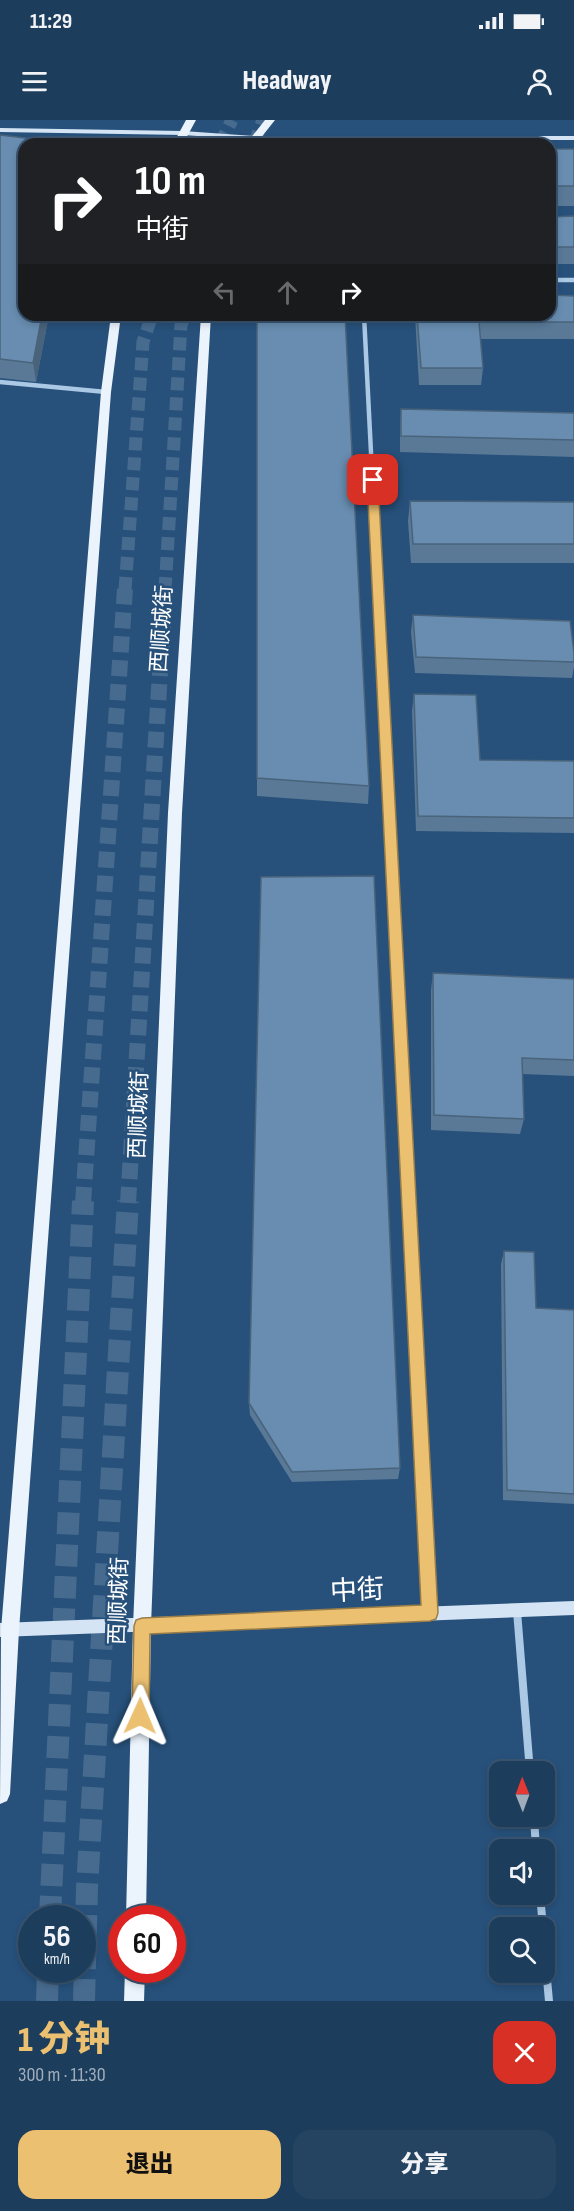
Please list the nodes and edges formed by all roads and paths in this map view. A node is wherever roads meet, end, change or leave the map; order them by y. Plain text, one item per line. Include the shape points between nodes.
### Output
1 (191, 120) edge
2 (270, 120) edge
3 (0, 130) edge
4 (183, 133) junction
5 (181, 138) edge
6 (227, 138) edge
7 (255, 138) edge
8 (556, 138) edge
9 (574, 138) edge
10 (556, 280) edge
11 (574, 280) edge
12 (115, 321) edge
13 (206, 321) edge
14 (364, 321) edge
15 (0, 382) edge
16 (106, 392) junction
17 (574, 1608) edge
18 (517, 1610) junction
19 (430, 1613) junction
20 (142, 1626) junction
21 (5, 1630) edge
22 (529, 1761) edge
23 (0, 1794) edge
24 (136, 1905) edge
25 (135, 1983) edge
26 (547, 1983) edge
27 (134, 2001) edge
28 (549, 2001) edge

1 - 4 main road
2 - 7 main road
3 - 4 main road
4 - 5 main road
4 - 6 main road
8 - 9 main road
10 - 11 street
12 - 16 main road
13 - 20 main road, 西顺城街 via 175,813
14 - 19 street
15 - 16 street
16 - 21 main road
17 - 18 main road, 中街
18 - 19 main road, 中街
18 - 22 street
19 - 20 main road, 中街
20 - 21 main road, 中街
20 - 24 main road, 西顺城街
21 - 23 main road
25 - 27 main road
26 - 28 street

